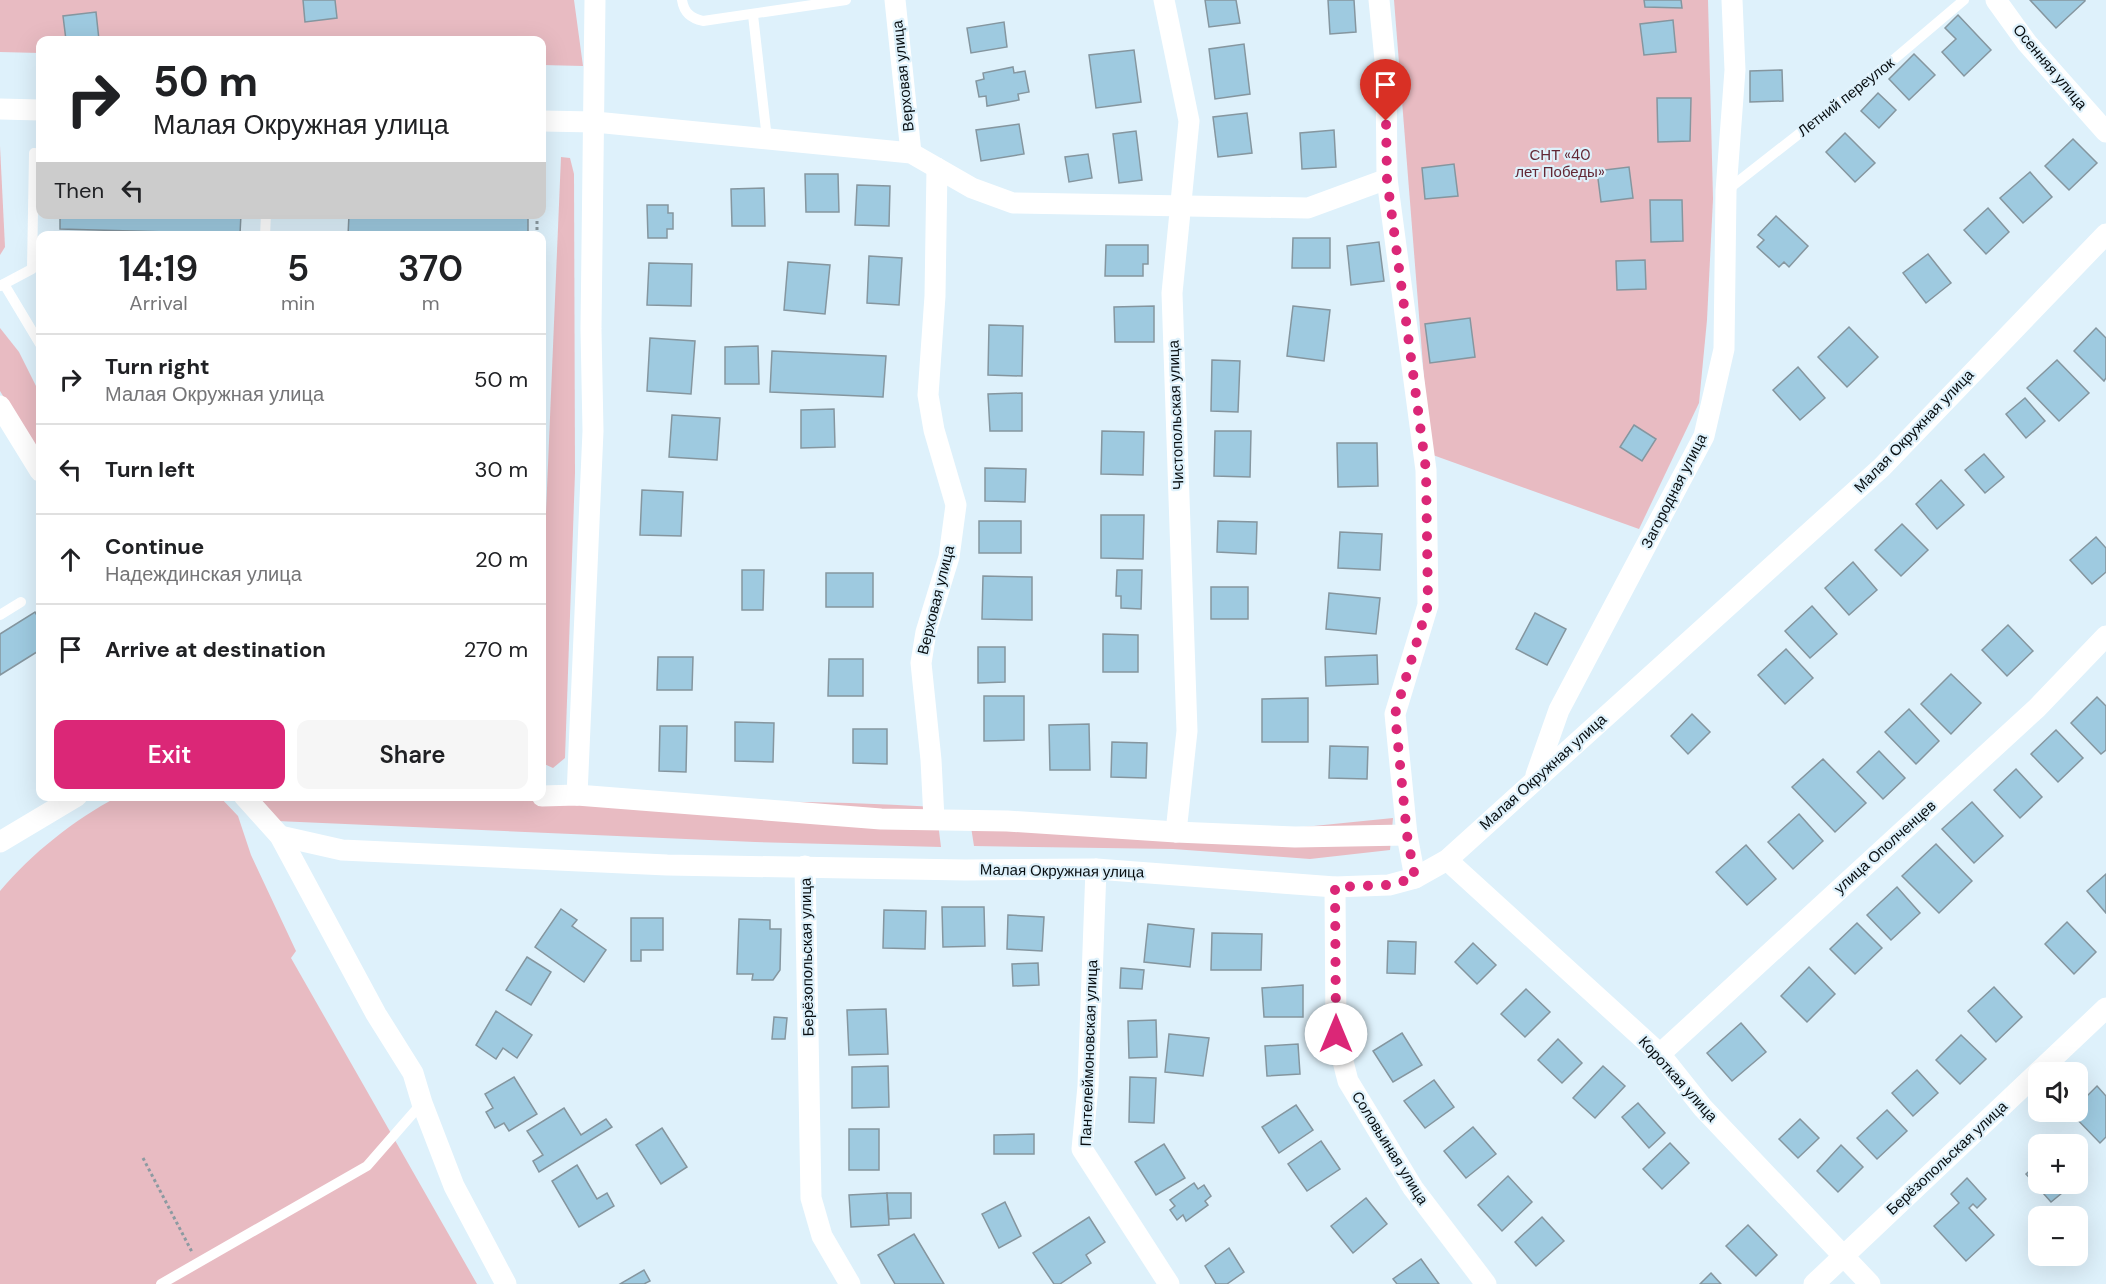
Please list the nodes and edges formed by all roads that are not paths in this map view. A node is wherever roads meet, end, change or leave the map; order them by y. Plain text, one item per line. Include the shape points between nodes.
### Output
1 (595, 0) edge
2 (682, 0) edge
3 (846, 0) edge
4 (895, 0) edge
5 (1164, 0) edge
6 (1379, 0) edge
7 (1732, 0) edge
8 (1964, 0) edge
9 (1996, 0) edge
10 (825, 2) edge
11 (753, 15) junction
12 (0, 109) edge
13 (36, 110) edge
14 (546, 121) edge
15 (595, 122) junction
16 (2106, 132) edge
17 (767, 139) junction
18 (36, 153) edge
19 (911, 153) junction
20 (937, 168) junction
21 (1387, 179) junction
22 (1726, 191) junction
23 (1181, 204) junction
24 (2106, 234) edge
25 (36, 269) edge
26 (2, 285) edge
27 (36, 338) edge
28 (0, 406) edge
29 (36, 464) edge
30 (21, 602) dead end
31 (0, 615) edge
32 (2106, 636) edge
33 (1535, 779) junction
34 (577, 795) junction
35 (546, 796) edge
36 (69, 801) edge
37 (248, 801) edge
38 (934, 819) junction
39 (1176, 832) junction
40 (1407, 835) junction
41 (280, 836) junction
42 (0, 842) edge
43 (1448, 860) junction
44 (806, 866) junction
45 (1096, 869) junction
46 (1415, 878) junction
47 (1335, 887) junction
48 (2106, 1008) edge
49 (1660, 1054) junction
50 (422, 1103) junction
51 (1843, 1256) junction
52 (161, 1284) edge
53 (506, 1284) edge
54 (850, 1284) edge
55 (1169, 1284) edge
56 (1486, 1284) edge
57 (1814, 1284) edge
58 (1870, 1284) edge

1 - 15 street
2 - 11 lane via 691,18 703,21
3 - 10 lane
4 - 19 street, Верховая улица
5 - 23 street, Чистопольская улица via 1189,121
6 - 21 street via 1386,70
7 - 22 street, Загородная улица via 1735,70
8 - 22 lane, Летний переулок
9 - 16 street, Осенняя улица via 2027,43
10 - 11 lane
11 - 17 lane
12 - 13 street
14 - 15 street
15 - 17 street
15 - 34 street via 593,431
17 - 19 street
18 - 25 lane
19 - 20 street
20 - 23 street via 972,188 1013,203
20 - 38 street, Верховая улица via 935,296 927,395 956,505 949,557 926,632 921,663
21 - 23 street via 1308,208
21 - 40 street via 1426,470 1428,605 1395,714
22 - 33 street, Загородная улица via 1724,349 1704,436 1559,710
23 - 39 street, Чистопольская улица via 1172,293 1187,730
24 - 33 street, Малая Окружная улица via 1882,467
25 - 26 lane
26 - 27 lane
28 - 29 street
30 - 31 lane
32 - 49 street, улица Ополченцев via 2037,708
33 - 43 street, Малая Окружная улица
34 - 35 street
34 - 38 street via 838,817
36 - 42 street
37 - 41 street
38 - 39 street
39 - 40 street via 1295,837
40 - 46 street
41 - 44 street, Берёзопольская улица via 342,850 668,865
41 - 50 street via 337,946 413,1073
43 - 46 street, Малая Окружная улица
43 - 49 street, Короткая улица
44 - 45 street, Малая Окружная улица
44 - 54 street, Берёзопольская улица via 811,1198 822,1236
45 - 47 street, Малая Окружная улица
45 - 55 street, Пантелеймоновская улица via 1082,1149
46 - 47 street, Малая Окружная улица via 1389,885
47 - 56 street, Соловьиная улица via 1336,1034 1348,1081 1413,1188
48 - 51 street, Берёзопольская улица
49 - 51 street, Короткая улица via 1703,1108
50 - 52 lane via 367,1166
50 - 53 street via 454,1186
51 - 57 street, Берёзопольская улица
51 - 58 street, Короткая улица

